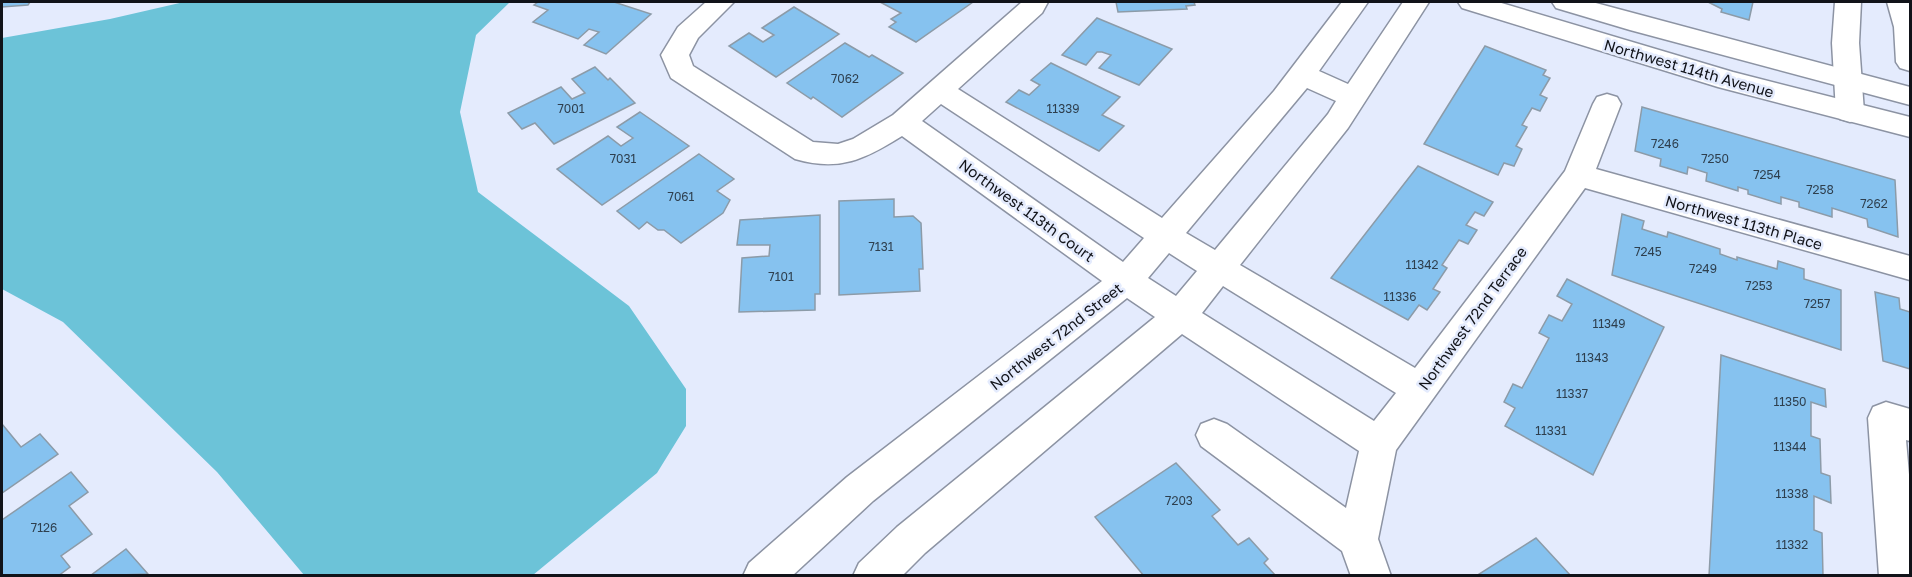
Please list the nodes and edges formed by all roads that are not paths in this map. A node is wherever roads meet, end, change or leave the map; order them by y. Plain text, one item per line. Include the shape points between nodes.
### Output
1 (721, 2) edge
2 (1035, 2) edge
3 (1355, 2) edge
4 (1416, 2) edge
5 (1470, 2) edge
6 (1565, 2) edge
7 (1848, 2) edge
8 (1900, 2) edge
9 (1911, 62) edge
10 (1303, 75) junction
11 (1848, 81) junction
12 (939, 90) junction
13 (1911, 96) edge
14 (1353, 97) junction
15 (1607, 104) dead end
16 (1850, 112) junction
17 (903, 122) junction
18 (1911, 127) edge
19 (1578, 175) junction
20 (1164, 235) junction
21 (1220, 268) junction
22 (1911, 268) edge
23 (1126, 281) junction
24 (1179, 317) junction
25 (1420, 389) junction
26 (1911, 425) edge
27 (1214, 435) dead end
28 (1379, 444) junction
29 (1358, 539) junction
30 (763, 576) edge
31 (873, 576) edge
32 (1371, 576) edge
33 (1899, 576) edge

1 - 17 street via 687,33 675,56 681,71 806,152 840,155
2 - 12 street
3 - 10 street, Northwest 72nd Street
4 - 14 street
5 - 16 street, Northwest 114th Avenue via 1634,53
6 - 11 street, Northwest 114th Avenue
7 - 11 street
8 - 9 street
10 - 14 street
10 - 20 street, Northwest 72nd Street
11 - 13 street, Northwest 114th Avenue
11 - 16 street
12 - 17 street
12 - 20 street
14 - 21 street
15 - 19 street, Northwest 72nd Terrace
16 - 18 street, Northwest 114th Avenue
17 - 23 street, Northwest 113th Court
19 - 22 street, Northwest 113th Place
19 - 25 street, Northwest 72nd Terrace
20 - 21 street
20 - 23 street, Northwest 72nd Street
21 - 24 street
21 - 25 street
23 - 24 street, Northwest 113th Court
23 - 30 street, Northwest 72nd Street via 860,489
24 - 28 street, Northwest 113th Court
24 - 31 street
25 - 28 street, Northwest 72nd Terrace
26 - 33 street via 1886,418
27 - 29 street
28 - 29 street, Northwest 72nd Terrace
29 - 32 street

